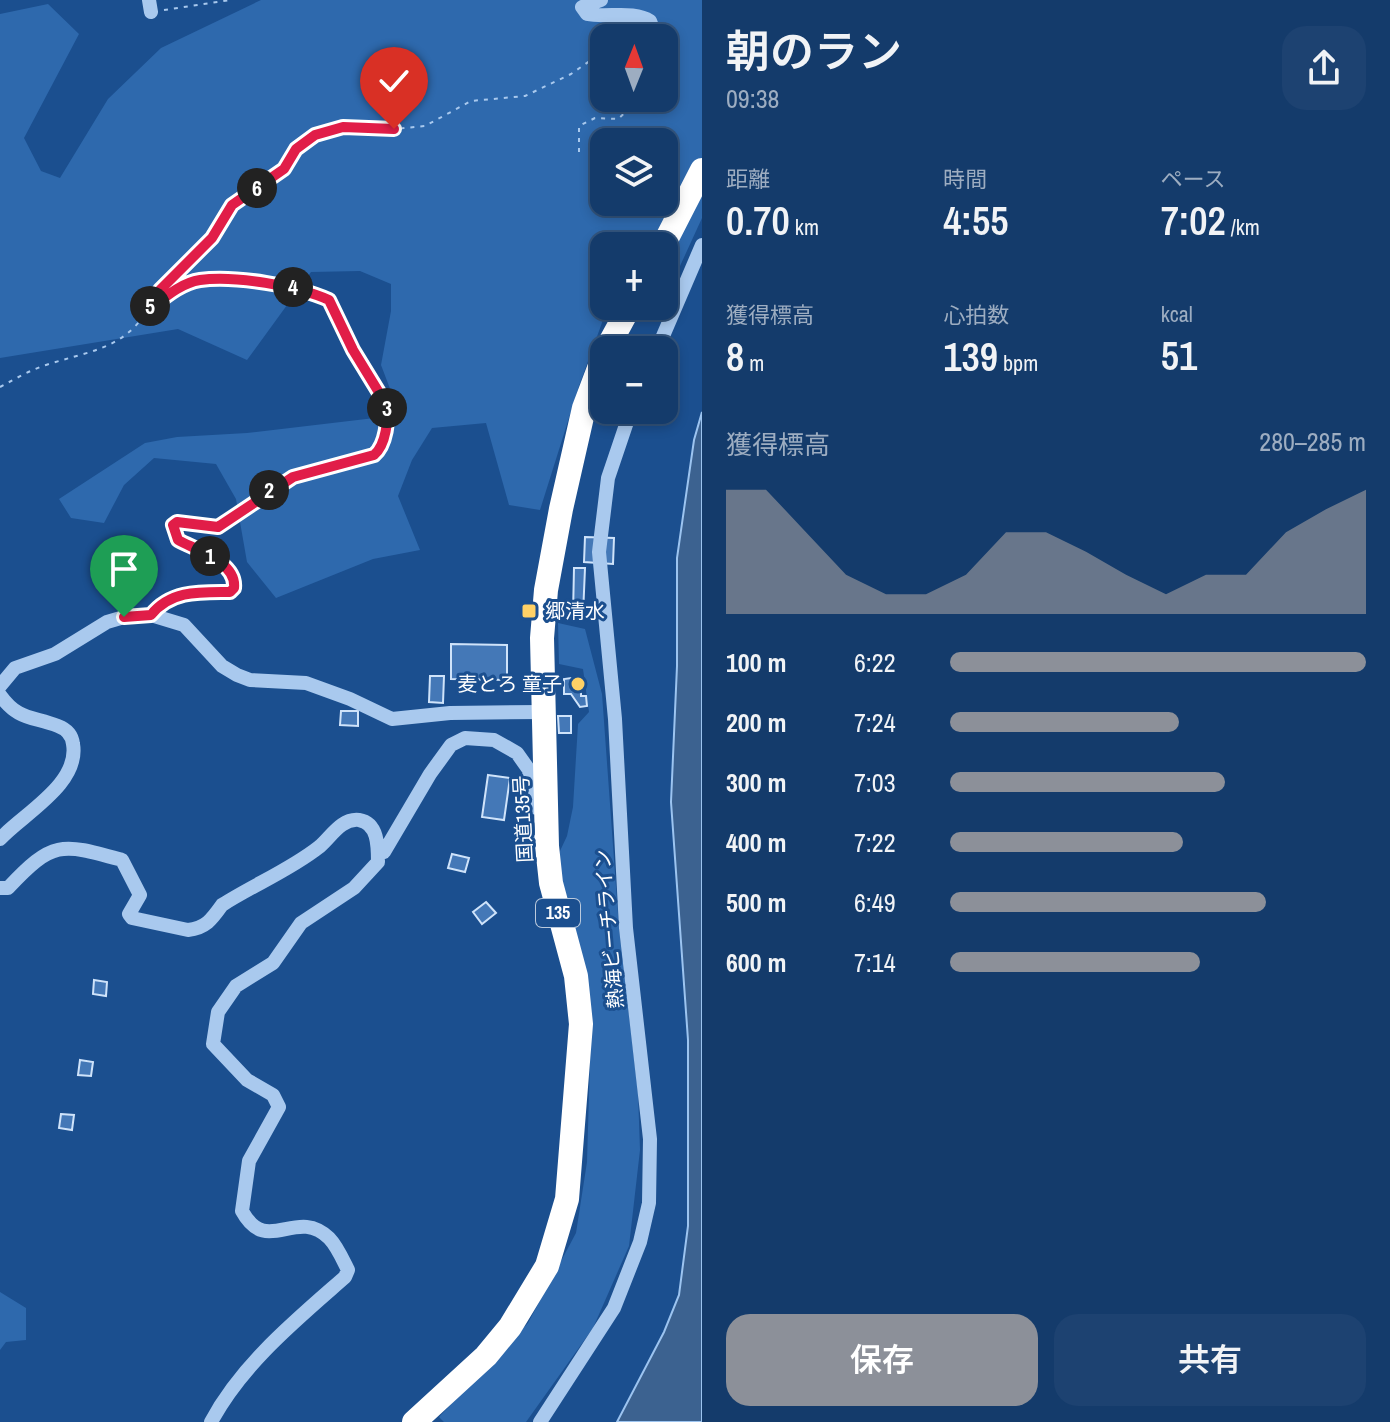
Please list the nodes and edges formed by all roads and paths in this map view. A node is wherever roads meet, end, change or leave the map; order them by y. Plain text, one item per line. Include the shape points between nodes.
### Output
1 (230, 0) edge
2 (601, 0) edge
3 (150, 6) edge
4 (650, 24) edge
5 (590, 61) edge
6 (626, 112) edge
7 (579, 152) dead end
8 (702, 170) edge
9 (670, 232) edge
10 (702, 245) edge
11 (702, 265) edge
12 (696, 279) edge
13 (147, 311) junction
14 (665, 336) edge
15 (0, 387) edge
16 (590, 388) edge
17 (626, 424) edge
18 (151, 615) junction
19 (0, 686) edge
20 (0, 695) edge
21 (542, 712) junction
22 (545, 810) junction
23 (0, 839) edge
24 (378, 853) junction
25 (0, 888) edge
26 (211, 1422) edge
27 (414, 1422) edge
28 (540, 1422) edge

1 - 3 path
2 - 4 street via 582,7 596,16 643,16
5 - 13 path via 525,96 471,101 425,126 343,127 315,135 296,149 284,169 232,205 212,238 160,290
6 - 7 path via 618,119 595,118 579,126
8 - 9 highway
10 - 12 street
11 - 12 street
12 - 14 street
13 - 15 path via 136,327 107,348 47,365
13 - 18 path via 199,280 279,284 313,293 332,304 388,414 382,445 374,455 293,477 218,527 173,525 178,540 207,553 229,572 234,588 186,592
16 - 21 highway, 国道135号 / 135 via 546,590
17 - 28 street, 熱海ビーチライン via 608,478 599,552 626,928 650,1139 649,1203 614,1308
18 - 19 street via 107,622 55,654 15,668
18 - 21 street via 184,625 237,675 306,683 392,719
20 - 23 street via 17,714 64,729 74,747 59,785
21 - 22 highway, 国道135号 / 135
22 - 24 street via 533,807 529,770 517,753 494,740 465,738 451,745 384,852
22 - 27 highway, 国道135号 / 135 via 551,883 576,976 581,1024 563,1217 547,1266 510,1327
24 - 25 street via 369,824 350,820 318,848 222,905 204,927 188,930 132,918 131,905 140,895 122,860 79,848 43,855 8,888
24 - 26 street via 378,862 354,888 301,923 273,963 242,982 218,1012 213,1044 247,1080 273,1095 279,1107 249,1161 242,1211 257,1231 300,1226 326,1235 348,1270 236,1382

